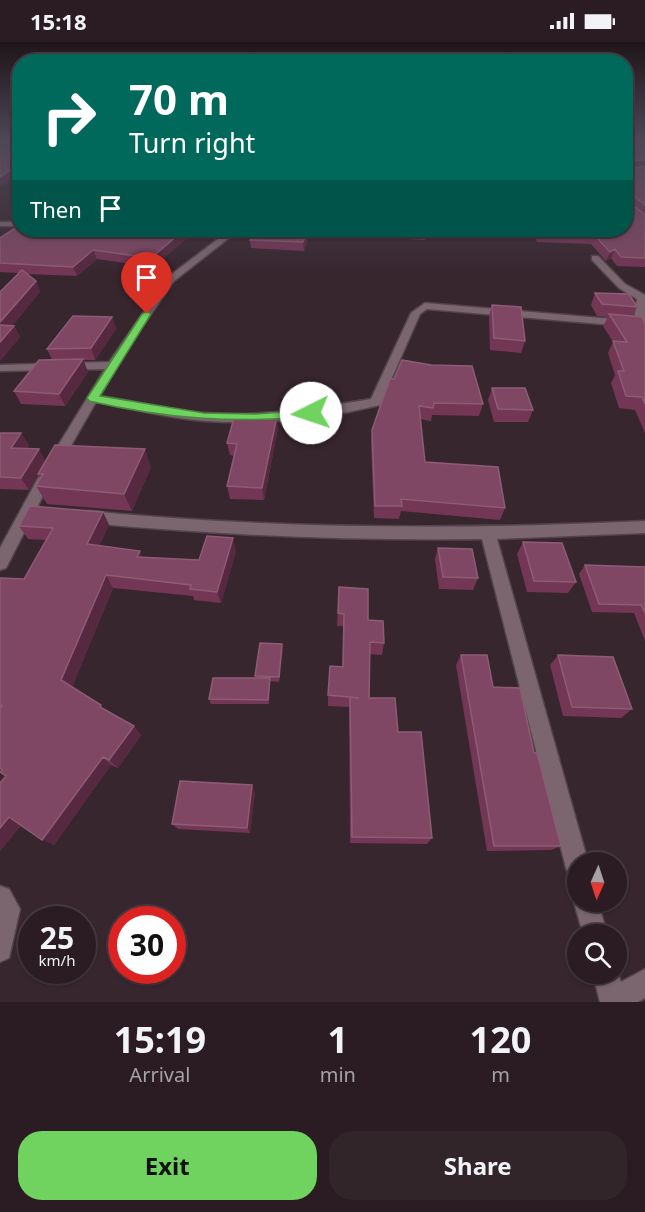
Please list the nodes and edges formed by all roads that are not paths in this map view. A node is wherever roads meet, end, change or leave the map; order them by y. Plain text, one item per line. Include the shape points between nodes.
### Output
1 (226, 237) edge
2 (595, 258) dead end
3 (644, 299) edge
4 (644, 327) edge
5 (112, 365) junction
6 (0, 368) edge
7 (93, 398) junction
8 (73, 515) edge
9 (645, 527) edge
10 (488, 533) junction
11 (0, 563) edge
12 (574, 852) edge
13 (0, 898) edge
14 (0, 949) edge
15 (645, 982) edge
16 (609, 984) edge
17 (614, 1002) edge

1 - 5 street via 171,279
2 - 3 street via 622,286
3 - 4 street via 639,319
4 - 7 street via 425,306 416,312 376,402 255,418 204,417
5 - 6 street
5 - 7 street
7 - 11 street via 34,511
8 - 10 street via 130,522 332,532
9 - 10 street
10 - 12 street
13 - 14 street via 8,909
15 - 17 street
16 - 17 street

